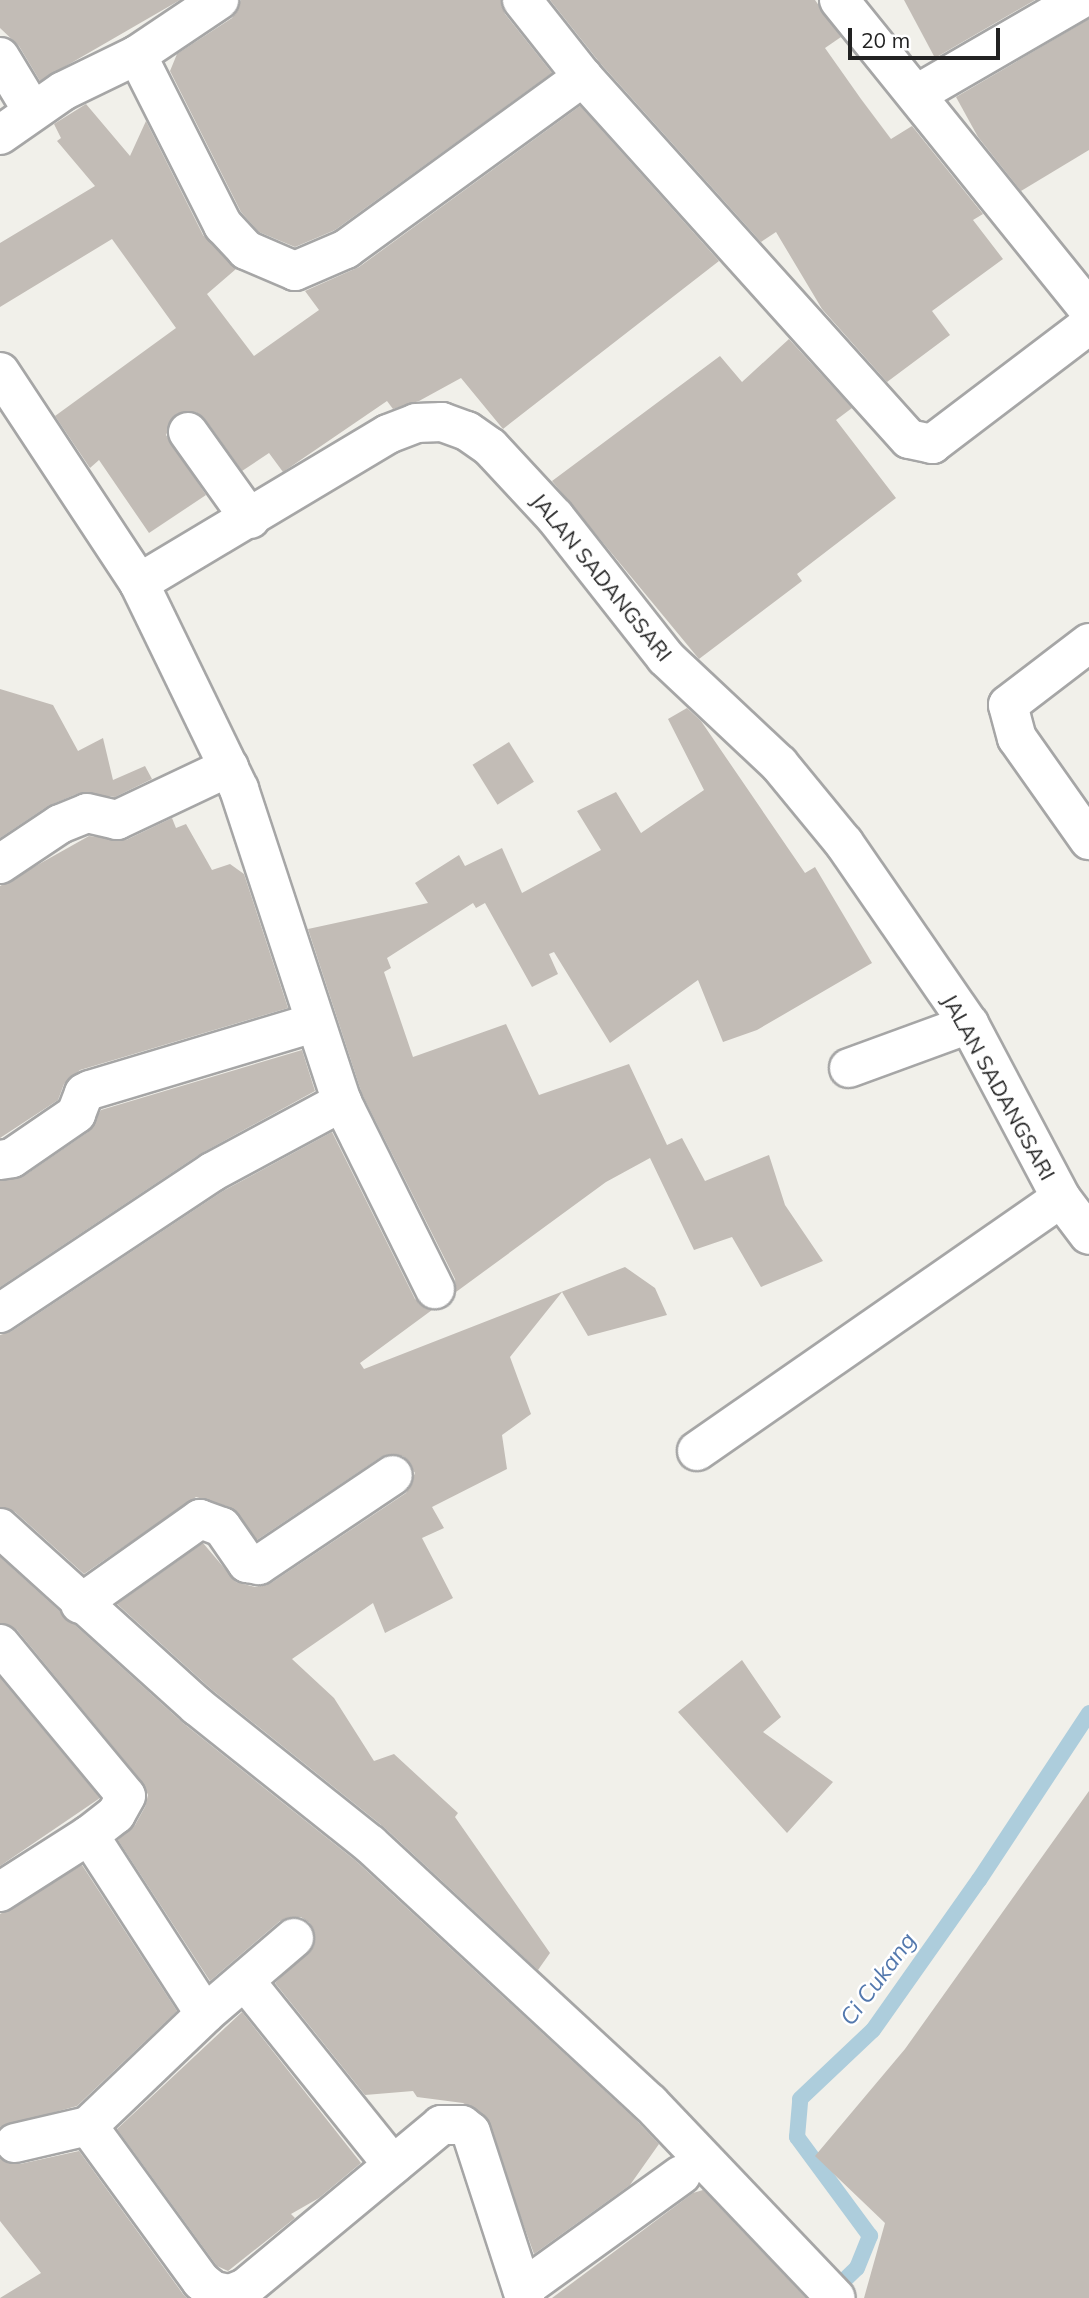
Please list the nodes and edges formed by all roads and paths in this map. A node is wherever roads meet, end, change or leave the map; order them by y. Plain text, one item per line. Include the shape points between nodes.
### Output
1 (219, 0) edge
2 (523, 0) edge
3 (839, 0) edge
4 (1079, 0) edge
5 (136, 55) junction
6 (0, 57) edge
7 (583, 77) junction
8 (917, 94) junction
9 (32, 110) junction
10 (0, 135) edge
11 (1089, 310) edge
12 (1089, 325) edge
13 (0, 372) edge
14 (188, 432) dead end
15 (250, 519) junction
16 (139, 583) junction
17 (1089, 643) edge
18 (229, 767) junction
19 (1089, 840) edge
20 (0, 864) edge
21 (314, 1023) junction
22 (969, 1024) junction
23 (849, 1068) dead end
24 (342, 1102) junction
25 (0, 1160) edge
26 (1061, 1198) junction
27 (1089, 1235) edge
28 (435, 1289) dead end
29 (0, 1312) edge
30 (697, 1451) dead end
31 (393, 1475) dead end
32 (0, 1528) edge
33 (80, 1604) junction
34 (0, 1644) edge
35 (89, 1835) junction
36 (0, 1892) edge
37 (294, 1938) dead end
38 (245, 1981) junction
39 (205, 2014) junction
40 (88, 2126) junction
41 (15, 2143) dead end
42 (393, 2165) junction
43 (681, 2175) dead end
44 (524, 2293) edge
45 (836, 2298) edge

1 - 5 street
2 - 7 street
3 - 8 street
4 - 8 street
5 - 7 street via 223,225 246,250 295,271 346,249
5 - 9 street
6 - 9 street
7 - 12 street via 909,439 932,444
8 - 11 street
9 - 10 street
13 - 16 street
14 - 15 street
15 - 16 street, JALAN SADANGSARI
15 - 22 street, JALAN SADANGSARI via 388,435 416,424 442,422 467,431 490,447 555,517 666,658 779,764 844,843
16 - 18 street
17 - 19 street via 1008,705 1017,738
18 - 20 street via 117,820 88,813 60,824
18 - 21 street via 284,916
21 - 24 street
21 - 25 street via 83,1093 76,1114 12,1158
22 - 23 street
22 - 26 street, JALAN SADANGSARI
24 - 28 street
24 - 29 street via 212,1172
26 - 27 street, JALAN SADANGSARI
26 - 30 street
31 - 33 street via 259,1565 247,1563 222,1527 200,1519
32 - 33 street
33 - 45 street via 197,1706 370,1844 650,2103
34 - 35 street via 122,1786 123,1804
35 - 36 street
35 - 39 street
37 - 38 street
38 - 39 street
38 - 42 street
39 - 40 street
40 - 41 street
40 - 42 street via 201,2281 214,2291 230,2294 245,2288
42 - 44 street via 441,2125 462,2125 471,2132
43 - 44 street

